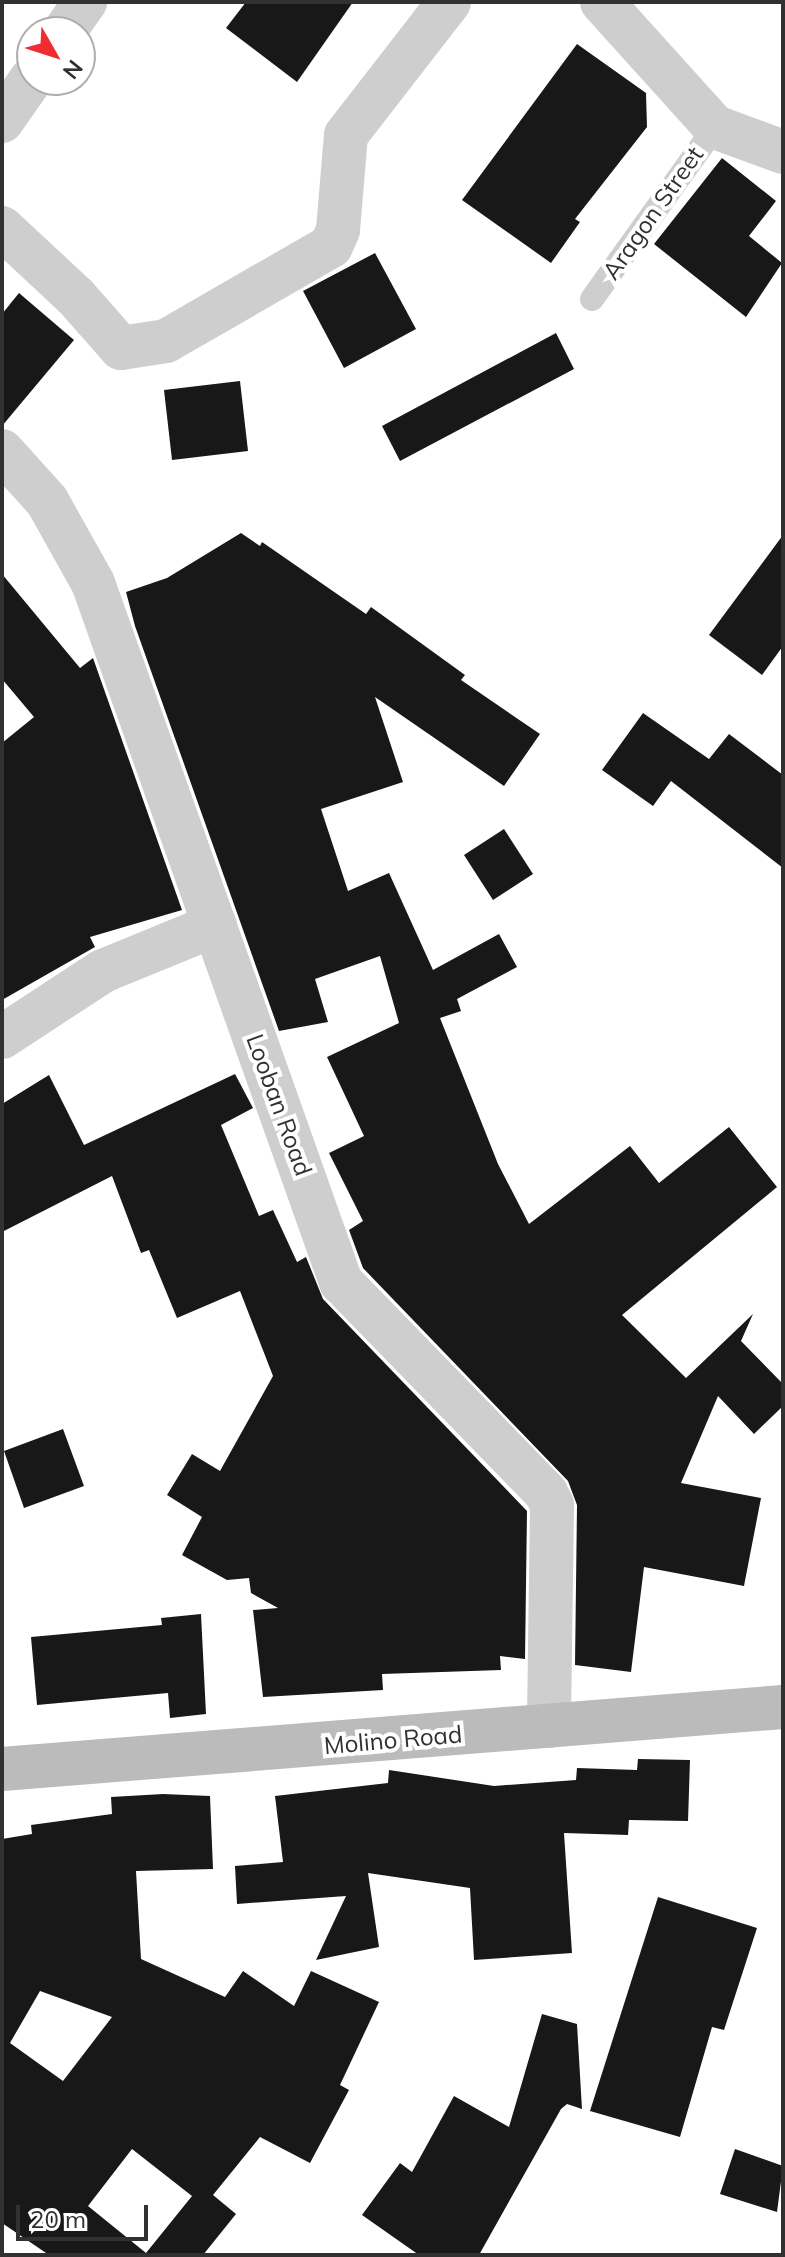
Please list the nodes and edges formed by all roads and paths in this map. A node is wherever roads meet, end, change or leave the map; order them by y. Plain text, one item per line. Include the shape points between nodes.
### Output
1 (449, 2) edge
2 (613, 7) edge
3 (19, 96) edge
4 (2, 121) edge
5 (715, 127) junction
6 (783, 152) edge
7 (2, 228) edge
8 (592, 299) dead end
9 (2, 451) edge
10 (215, 925) junction
11 (2, 1037) edge
12 (783, 1707) edge
13 (549, 1726) junction
14 (2, 1769) edge

1 - 7 street via 346,135 338,230 331,246 166,341 121,348
2 - 5 street
3 - 4 street
5 - 6 street
5 - 8 lane, Aragon Street
9 - 10 street, Looban Road via 47,501 93,583
10 - 11 street via 103,971
10 - 13 street, Looban Road via 341,1282 552,1505
12 - 13 main road, Molino Road
13 - 14 main road, Molino Road

